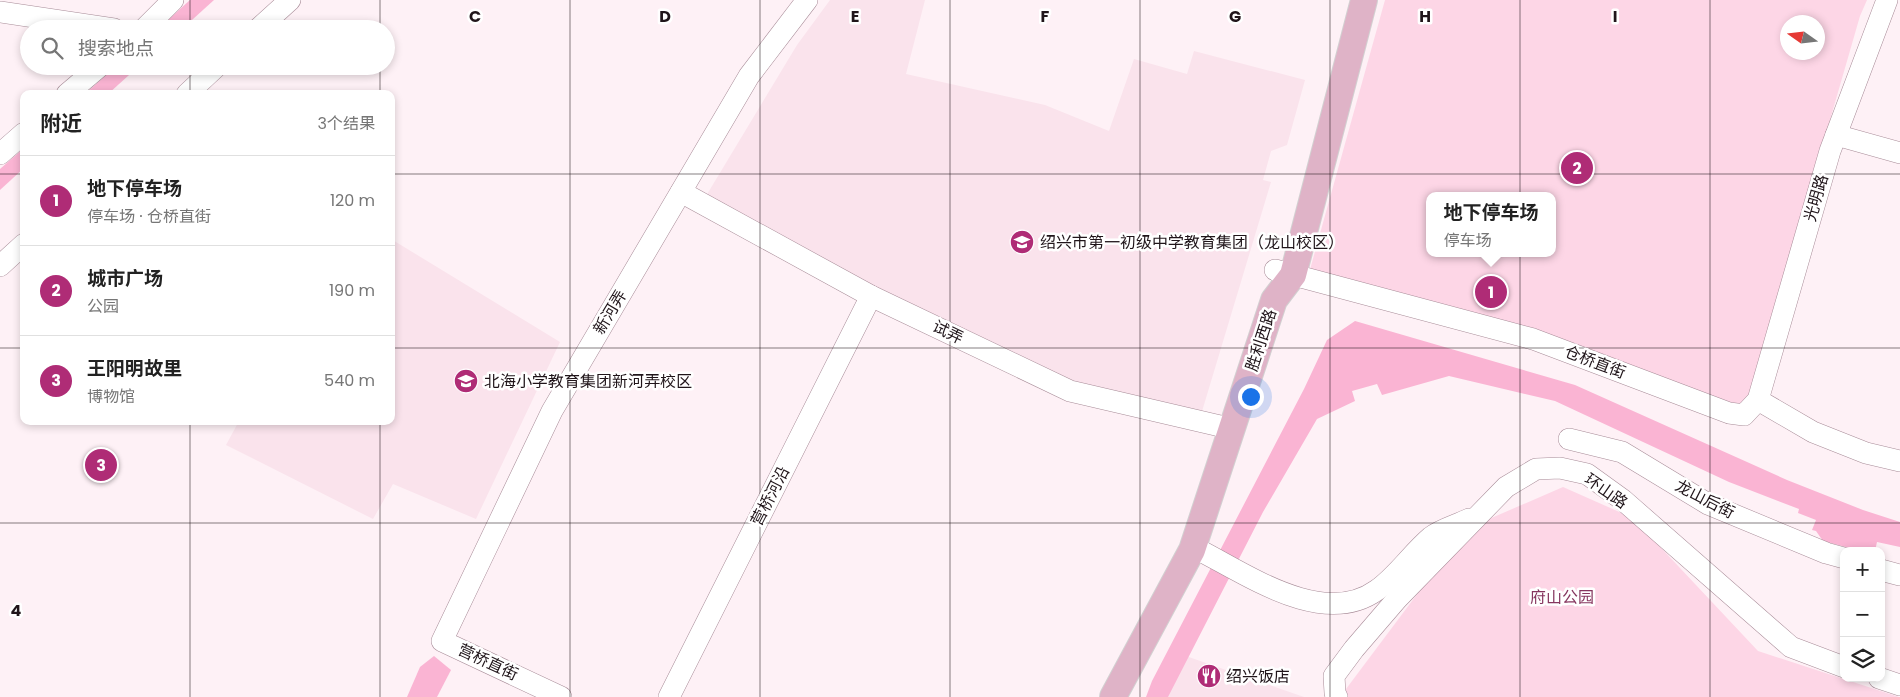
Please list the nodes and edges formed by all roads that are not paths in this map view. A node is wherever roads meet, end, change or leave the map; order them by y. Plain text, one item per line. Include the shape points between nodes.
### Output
1 (290, 0) edge
2 (807, 0) edge
3 (1353, 0) edge
4 (1364, 0) edge
5 (1887, 0) edge
6 (161, 4) edge
7 (0, 12) edge
8 (54, 20) edge
9 (150, 20) edge
10 (268, 20) edge
11 (89, 75) edge
12 (207, 75) edge
13 (72, 90) edge
14 (191, 90) edge
15 (1836, 134) junction
16 (20, 136) edge
17 (1900, 153) edge
18 (0, 154) edge
19 (681, 192) junction
20 (20, 248) edge
21 (0, 266) edge
22 (1284, 272) junction
23 (871, 296) junction
24 (1758, 400) junction
25 (1228, 428) junction
26 (1569, 439) dead end
27 (1900, 461) edge
28 (1480, 514) junction
29 (1202, 552) junction
30 (1840, 557) edge
31 (1885, 571) edge
32 (1900, 575) edge
33 (442, 641) joint
34 (1840, 665) edge
35 (1885, 680) edge
36 (1900, 685) edge
37 (561, 697) edge
38 (669, 697) edge
39 (1099, 697) edge
40 (1113, 697) edge
41 (1337, 697) edge

1 - 10 street
2 - 19 street, 新河弄 via 750,76
3 - 22 main road, 胜利西路
4 - 22 main road, 胜利西路
5 - 15 street, 光明路
6 - 9 street
7 - 8 street
11 - 13 street
12 - 14 street
15 - 17 street
15 - 24 street, 光明路
16 - 18 street
19 - 23 street, 试弄
19 - 33 street, 新河弄 via 552,411
20 - 21 street
22 - 24 street, 仓桥直街 via 1533,339 1728,412 1744,414
22 - 25 main road, 胜利西路
23 - 25 street, 试弄 via 1070,391
23 - 38 street, 营桥河沿
24 - 27 street via 1813,432 1866,453
25 - 29 main road, 胜利西路
25 - 39 main road, 胜利西路 via 1183,546
26 - 30 street, 龙山后街 via 1622,452 1708,504
28 - 29 street via 1433,536 1377,590 1345,602 1329,604 1282,593
28 - 34 street, 环山路 via 1506,488 1536,470 1560,468 1587,474 1623,500 1792,646
28 - 41 street, 环山路 via 1397,599 1354,649 1334,676
29 - 40 main road, 胜利西路
31 - 32 street
33 - 37 street, 营桥直街
35 - 36 street

